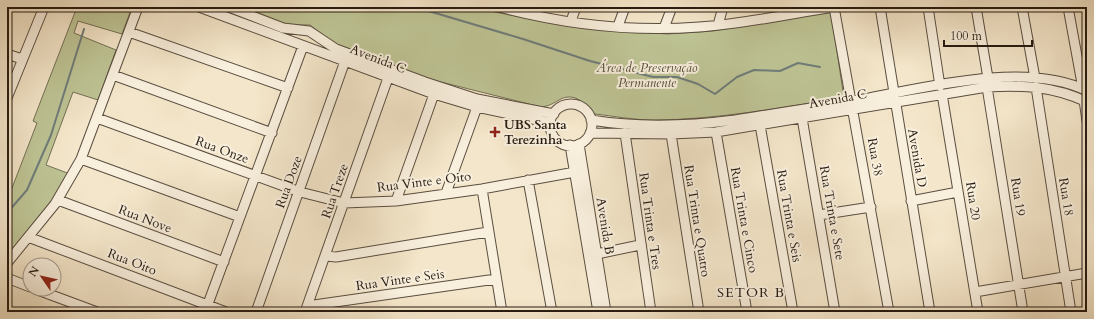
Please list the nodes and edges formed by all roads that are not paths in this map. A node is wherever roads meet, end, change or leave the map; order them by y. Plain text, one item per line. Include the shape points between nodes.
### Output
1 (44, 7) edge
2 (138, 7) edge
3 (199, 7) edge
4 (229, 7) edge
5 (499, 7) edge
6 (576, 7) edge
7 (625, 7) edge
8 (672, 7) edge
9 (723, 7) edge
10 (771, 7) edge
11 (834, 7) edge
12 (880, 7) edge
13 (928, 7) edge
14 (976, 7) edge
15 (1022, 7) edge
16 (1068, 7) edge
17 (526, 10) edge
18 (768, 17) junction
19 (571, 21) junction
20 (718, 25) junction
21 (618, 26) junction
22 (664, 28) junction
23 (298, 29) junction
24 (129, 32) junction
25 (317, 36) junction
26 (304, 46) junction
27 (7, 54) edge
28 (22, 59) junction
29 (345, 61) junction
30 (113, 75) junction
31 (388, 78) junction
32 (988, 82) junction
33 (1036, 83) junction
34 (288, 88) junction
35 (941, 90) junction
36 (434, 94) junction
37 (1085, 96) edge
38 (7, 98) edge
39 (893, 98) junction
40 (853, 105) junction
41 (477, 107) junction
42 (554, 114) junction
43 (97, 118) junction
44 (802, 118) junction
45 (592, 120) junction
46 (1087, 121) edge
47 (551, 123) junction
48 (760, 125) junction
49 (716, 132) junction
50 (272, 133) junction
51 (590, 133) junction
52 (625, 133) junction
53 (670, 134) junction
54 (574, 145) junction
55 (81, 159) junction
56 (575, 172) junction
57 (255, 176) junction
58 (528, 180) junction
59 (482, 189) junction
60 (300, 192) junction
61 (958, 192) junction
62 (446, 193) junction
63 (58, 200) junction
64 (396, 201) junction
65 (911, 201) junction
66 (344, 203) junction
67 (871, 207) junction
68 (819, 215) junction
69 (240, 217) junction
70 (488, 232) junction
71 (28, 237) junction
72 (640, 245) junction
73 (597, 254) junction
74 (326, 256) junction
75 (224, 262) junction
76 (7, 263) edge
77 (1087, 273) edge
78 (1065, 276) junction
79 (7, 278) edge
80 (496, 279) junction
81 (22, 284) edge
82 (1019, 285) junction
83 (975, 292) junction
84 (57, 297) edge
85 (207, 308) edge
86 (306, 309) edge
87 (97, 312) edge
88 (226, 312) edge
89 (256, 312) edge
90 (502, 312) edge
91 (552, 312) edge
92 (598, 312) edge
93 (606, 312) edge
94 (651, 312) edge
95 (699, 312) edge
96 (747, 312) edge
97 (793, 312) edge
98 (835, 312) edge
99 (889, 312) edge
100 (930, 312) edge
101 (978, 312) edge
102 (1023, 312) edge
103 (1071, 312) edge

1 - 28 street
2 - 24 street
3 - 26 street, Avenida C
4 - 23 street, Avenida C via 283,28
5 - 17 street
6 - 19 street
7 - 21 street
8 - 22 street
9 - 20 street
10 - 18 street
11 - 18 street
11 - 40 street, Rua 38
12 - 39 street, Avenida D
13 - 35 street, Rua 20
14 - 32 street, Rua 19
15 - 33 street, Rua 18
16 - 37 street
17 - 19 street
18 - 20 street
19 - 21 street
20 - 22 street
21 - 22 street
23 - 25 street, Avenida C via 309,30
23 - 26 street via 294,38
24 - 30 street
24 - 34 street
25 - 26 street via 319,43 316,48
25 - 42 street, Avenida C via 336,49 433,85 478,99
26 - 29 street, Avenida C
26 - 34 street
27 - 28 street
28 - 38 street
29 - 31 street, Avenida C
29 - 60 street, Rua Doze
30 - 43 street
30 - 50 street
31 - 36 street, Avenida C
31 - 66 street, Rua Treze
32 - 33 street, Avenida C via 1017,85
32 - 35 street, Avenida C
32 - 82 street, Rua 19
33 - 37 street, Avenida C
33 - 78 street, Rua 18
34 - 50 street
35 - 39 street, Avenida C
35 - 61 street, Rua 20
36 - 41 street, Avenida C
36 - 64 street
37 - 46 street
39 - 40 street, Avenida C
39 - 65 street, Avenida D
40 - 44 street, Avenida C
40 - 45 street, Avenida C via 706,124 632,124
40 - 67 street, Rua 38
41 - 47 street, Avenida C
41 - 62 street
42 - 45 street via 561,107 573,104 585,109
42 - 47 street
43 - 55 street
43 - 57 street, Rua Onze
44 - 48 street, Avenida C
44 - 68 street, Rua Trinta e Sete
45 - 51 street
47 - 54 street via 554,137 559,142
48 - 49 street, Avenida C
48 - 97 street, Rua Trinta e Seis
49 - 53 street, Avenida C
49 - 96 street, Rua Trinta e Cinco
50 - 57 street
51 - 52 street, Avenida C
51 - 54 street via 586,140
52 - 53 street, Avenida C
52 - 72 street, Rua Trinta e Tres
53 - 95 street, Rua Trinta e Quatro
54 - 56 street, Avenida B
54 - 73 street, Avenida B
55 - 63 street
55 - 69 street
56 - 58 street, Rua Vinte e Oito
56 - 92 street, Avenida B
57 - 60 street, Rua Vinte e Oito
57 - 69 street, Rua Onze
58 - 59 street, Rua Vinte e Oito
58 - 91 street
59 - 62 street, Rua Vinte e Oito
59 - 70 street
60 - 66 street, Rua Vinte e Oito
60 - 89 street, Rua Doze
61 - 65 street
61 - 83 street, Rua 20
62 - 64 street, Rua Vinte e Oito
63 - 71 street
63 - 75 street, Rua Nove
64 - 66 street, Rua Vinte e Oito
65 - 100 street, Avenida D
66 - 74 street, Rua Treze
67 - 68 street
67 - 99 street, Rua 38
68 - 98 street, Rua Trinta e Sete
69 - 75 street, Rua Onze
70 - 74 street via 336,257
70 - 80 street
71 - 76 street
71 - 85 street, Rua Oito
72 - 73 street
72 - 94 street, Rua Trinta e Tres
73 - 93 street, Avenida B
74 - 86 street, Rua Treze
75 - 85 street, Rua Onze
77 - 78 street
78 - 82 street
78 - 103 street, Rua 18
79 - 81 street
80 - 86 street, Rua Vinte e Seis
80 - 90 street
82 - 83 street
82 - 102 street, Rua 19
83 - 101 street, Rua 20
84 - 87 street
85 - 88 street, Rua Oito

